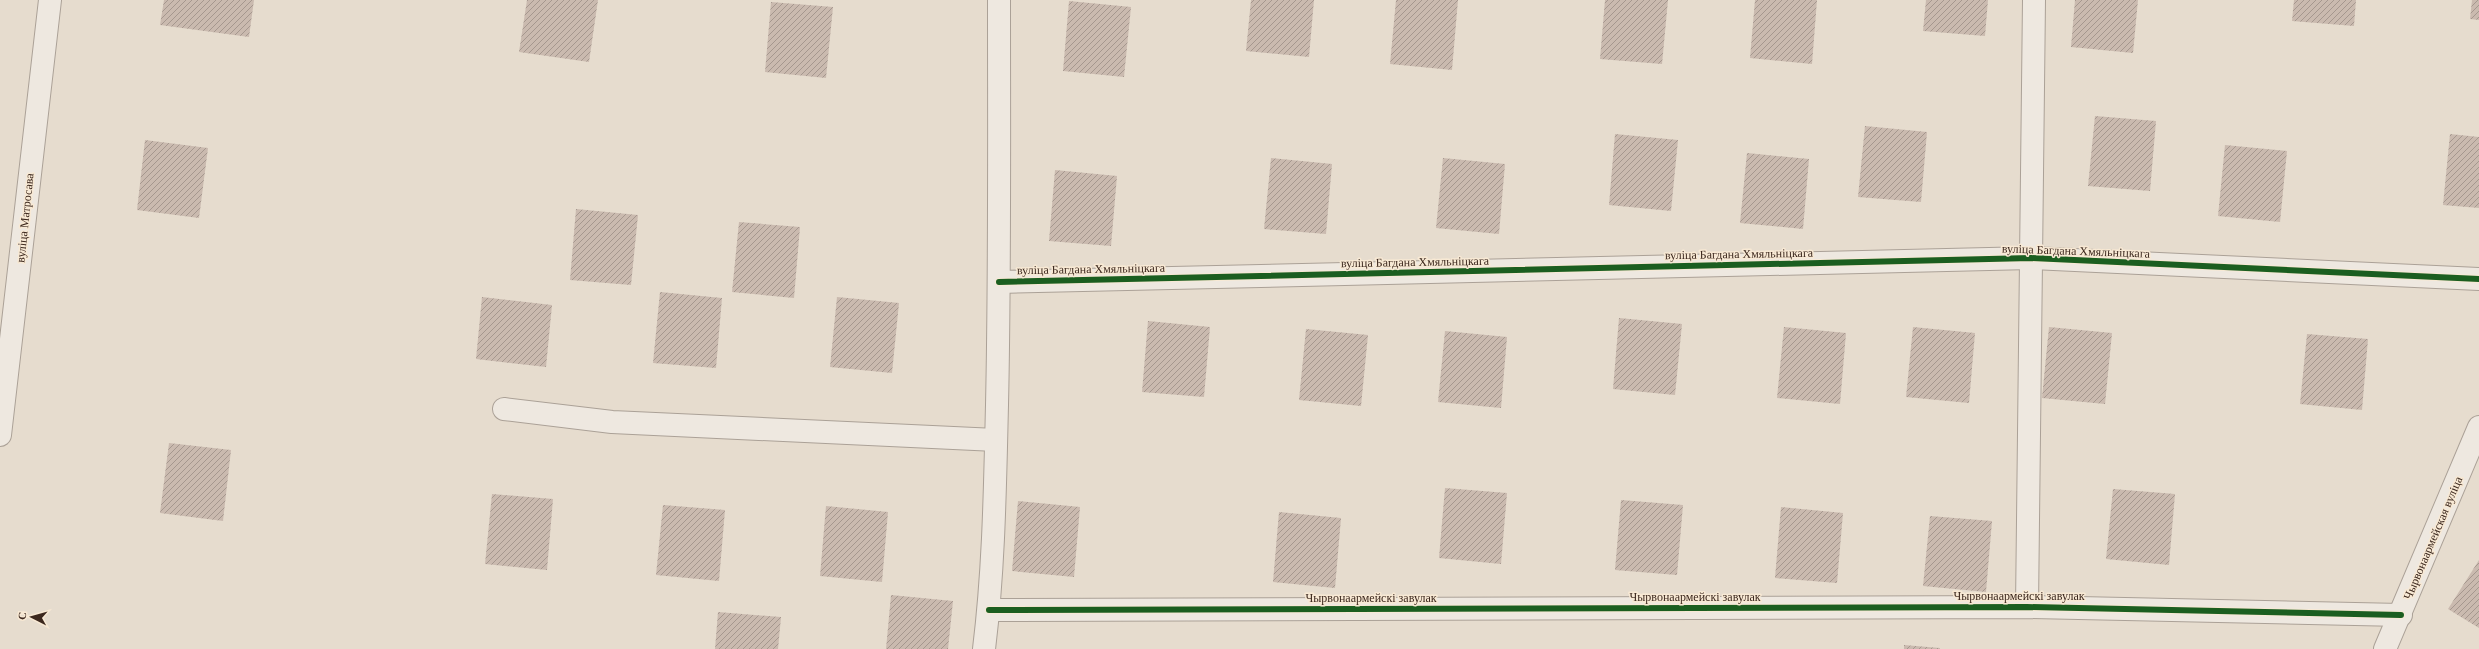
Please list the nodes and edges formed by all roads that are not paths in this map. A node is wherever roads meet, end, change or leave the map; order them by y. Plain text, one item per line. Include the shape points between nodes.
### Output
1 (50, 0) edge
2 (999, 0) edge
3 (2034, 0) edge
4 (2031, 258) junction
5 (2479, 279) edge
6 (999, 282) junction
7 (504, 409) dead end
8 (2479, 427) edge
9 (0, 435) edge
10 (996, 440) junction
11 (2027, 606) junction
12 (989, 610) junction
13 (2401, 615) junction
14 (984, 649) edge
15 (2386, 649) edge

1 - 9 street, вуліца Матросава
2 - 6 street
3 - 4 street
4 - 5 street, вуліца Багдана Хмяльніцкага
4 - 6 street, вуліца Багдана Хмяльніцкага
4 - 11 street
6 - 10 street
7 - 10 street via 612,422
8 - 13 street, Чырвонаармейская вуліца
10 - 12 street
11 - 12 street, Чырвонаармейскі завулак
11 - 13 street, Чырвонаармейскі завулак
12 - 14 street
13 - 15 street, Чырвонаармейская вуліца

